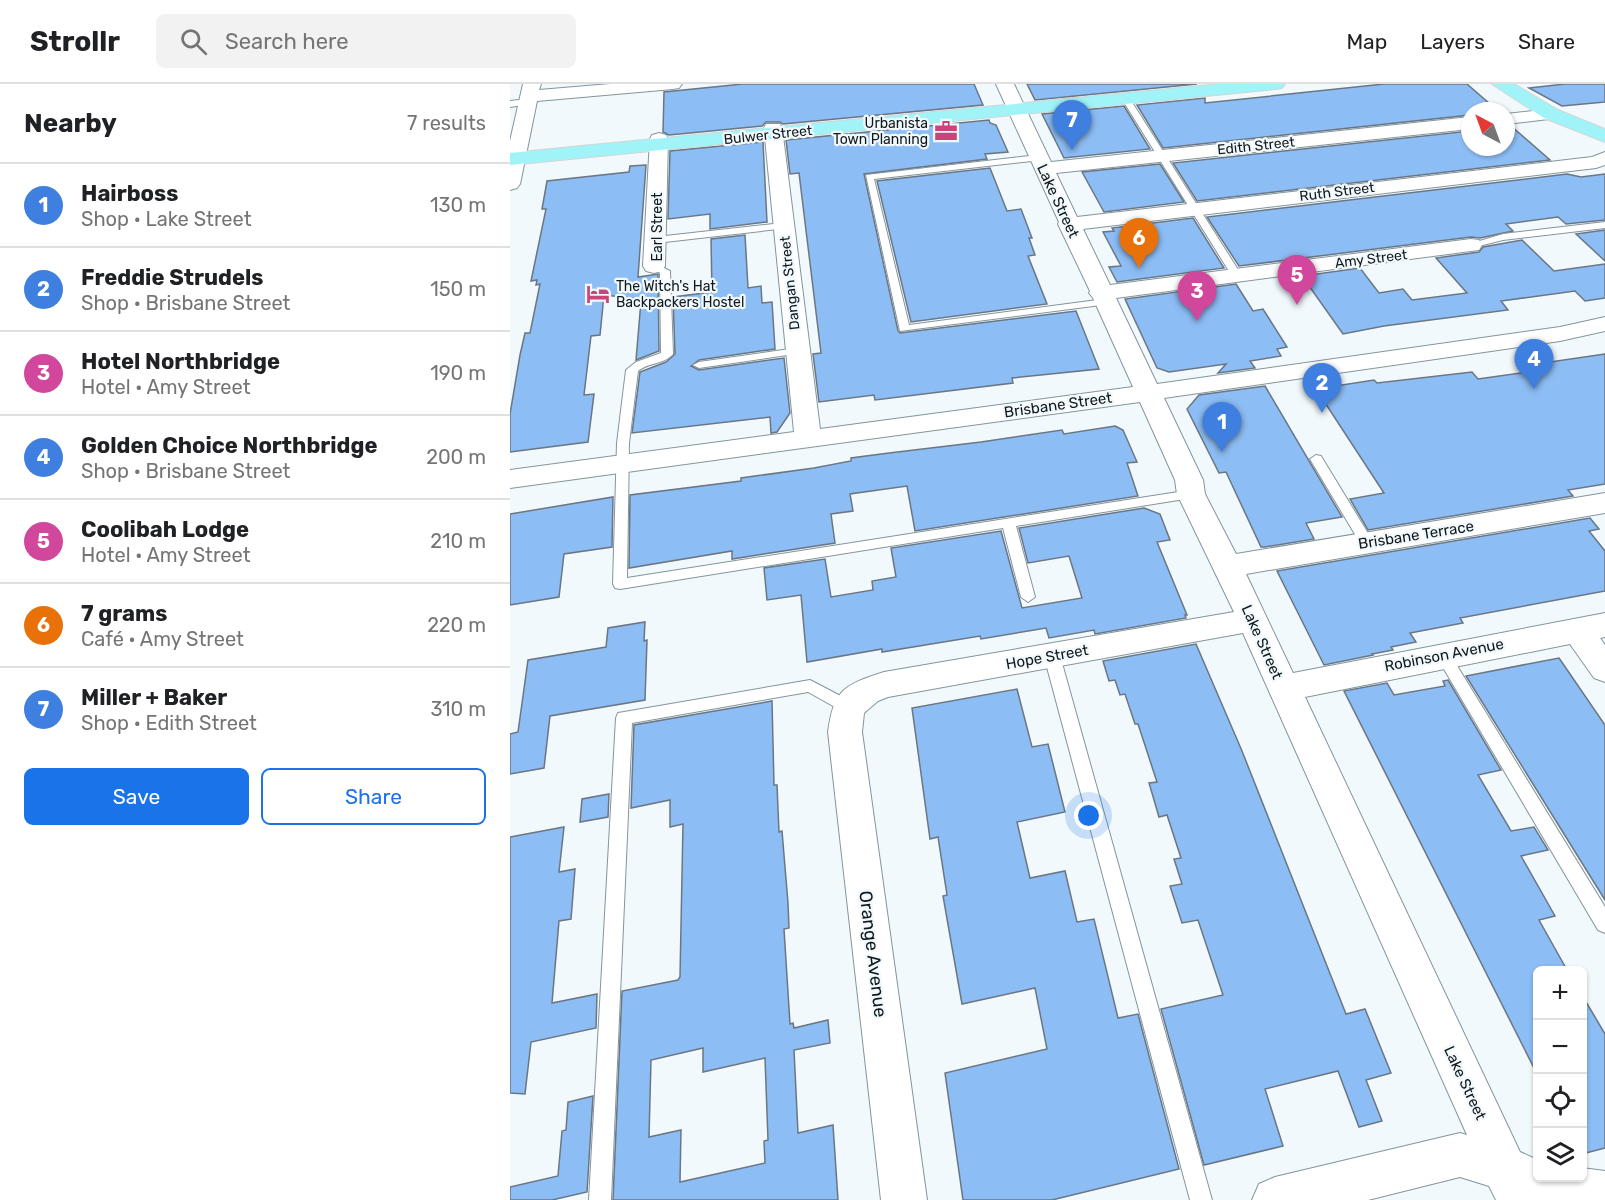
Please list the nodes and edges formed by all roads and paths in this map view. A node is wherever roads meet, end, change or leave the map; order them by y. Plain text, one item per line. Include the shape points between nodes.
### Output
1 (673, 84) edge
2 (1214, 84) edge
3 (1276, 84) edge
4 (1501, 84) edge
5 (645, 85) edge
6 (525, 97) edge
7 (1012, 99) edge
8 (1126, 99) junction
9 (1551, 114) junction
10 (1515, 118) edge
11 (1461, 124) edge
12 (773, 131) junction
13 (1605, 136) edge
14 (658, 143) junction
15 (513, 156) edge
16 (1161, 156) junction
17 (1605, 158) edge
18 (1040, 163) junction
19 (510, 184) edge
20 (1196, 209) junction
21 (1068, 224) junction
22 (1605, 225) edge
23 (783, 226) junction
24 (656, 240) junction
25 (1471, 245) joint
26 (654, 266) joint
27 (1237, 276) junction
28 (1103, 298) junction
29 (1605, 324) edge
30 (797, 351) junction
31 (699, 365) dead end
32 (1146, 393) junction
33 (808, 438) junction
34 (1316, 459) dead end
35 (622, 464) junction
36 (510, 479) edge
37 (1191, 494) junction
38 (1605, 503) edge
39 (1008, 523) junction
40 (1367, 543) junction
41 (1228, 566) junction
42 (1028, 597) dead end
43 (1252, 620) junction
44 (1591, 627) edge
45 (1443, 655) junction
46 (1052, 656) junction
47 (1605, 669) edge
48 (1283, 688) junction
49 (848, 708) junction
50 (1605, 924) edge
51 (1512, 1184) edge
52 (1605, 1194) edge
53 (600, 1200) edge
54 (904, 1200) edge
55 (1201, 1200) edge
56 (1275, 1200) edge

1 - 5 street
2 - 7 main road, Bulwer Street
3 - 8 main road, Bulwer Street
4 - 9 main road
5 - 6 street
6 - 15 street
7 - 8 main road, Bulwer Street
7 - 12 main road, Bulwer Street
7 - 18 street, Lake Street
8 - 16 lane
9 - 10 street
9 - 13 main road
11 - 16 street, Edith Street
12 - 14 main road, Bulwer Street
12 - 23 street, Dangan Street
14 - 15 main road, Bulwer Street
14 - 24 street, Earl Street
15 - 19 street
16 - 18 street, Edith Street
16 - 20 lane
17 - 20 street, Ruth Street
18 - 21 street, Lake Street
18 - 28 lane via 869,177 904,329
20 - 21 street, Ruth Street
20 - 27 lane
21 - 28 street, Lake Street
22 - 25 lane, Amy Street via 1503,237
23 - 24 lane
23 - 30 street, Dangan Street
24 - 26 street, Earl Street
25 - 27 street, Amy Street
26 - 35 lane, Earl Street via 665,271 667,354 662,359 637,364 632,370
27 - 28 street, Amy Street
28 - 32 street, Lake Street
29 - 32 street, Brisbane Street via 1560,334
30 - 31 lane
30 - 33 street, Dangan Street
32 - 33 street, Brisbane Street
32 - 37 street, Lake Street via 1189,480
33 - 35 street, Brisbane Street
34 - 40 lane
35 - 36 street, Brisbane Street
35 - 39 lane via 620,584
37 - 39 lane
37 - 41 street, Lake Street
38 - 40 street, Brisbane Terrace
39 - 42 lane
40 - 41 street, Brisbane Terrace
41 - 43 street, Lake Street
43 - 46 street, Hope Street
43 - 48 street, Lake Street
44 - 45 street, Robinson Avenue
44 - 47 street
45 - 48 street, Robinson Avenue
45 - 50 lane
46 - 49 street, Hope Street via 884,685 866,692
46 - 55 lane
48 - 51 street, Lake Street
49 - 53 lane via 810,686 624,718
49 - 54 street, Orange Avenue via 845,732
51 - 52 street
51 - 56 street via 1461,1155

